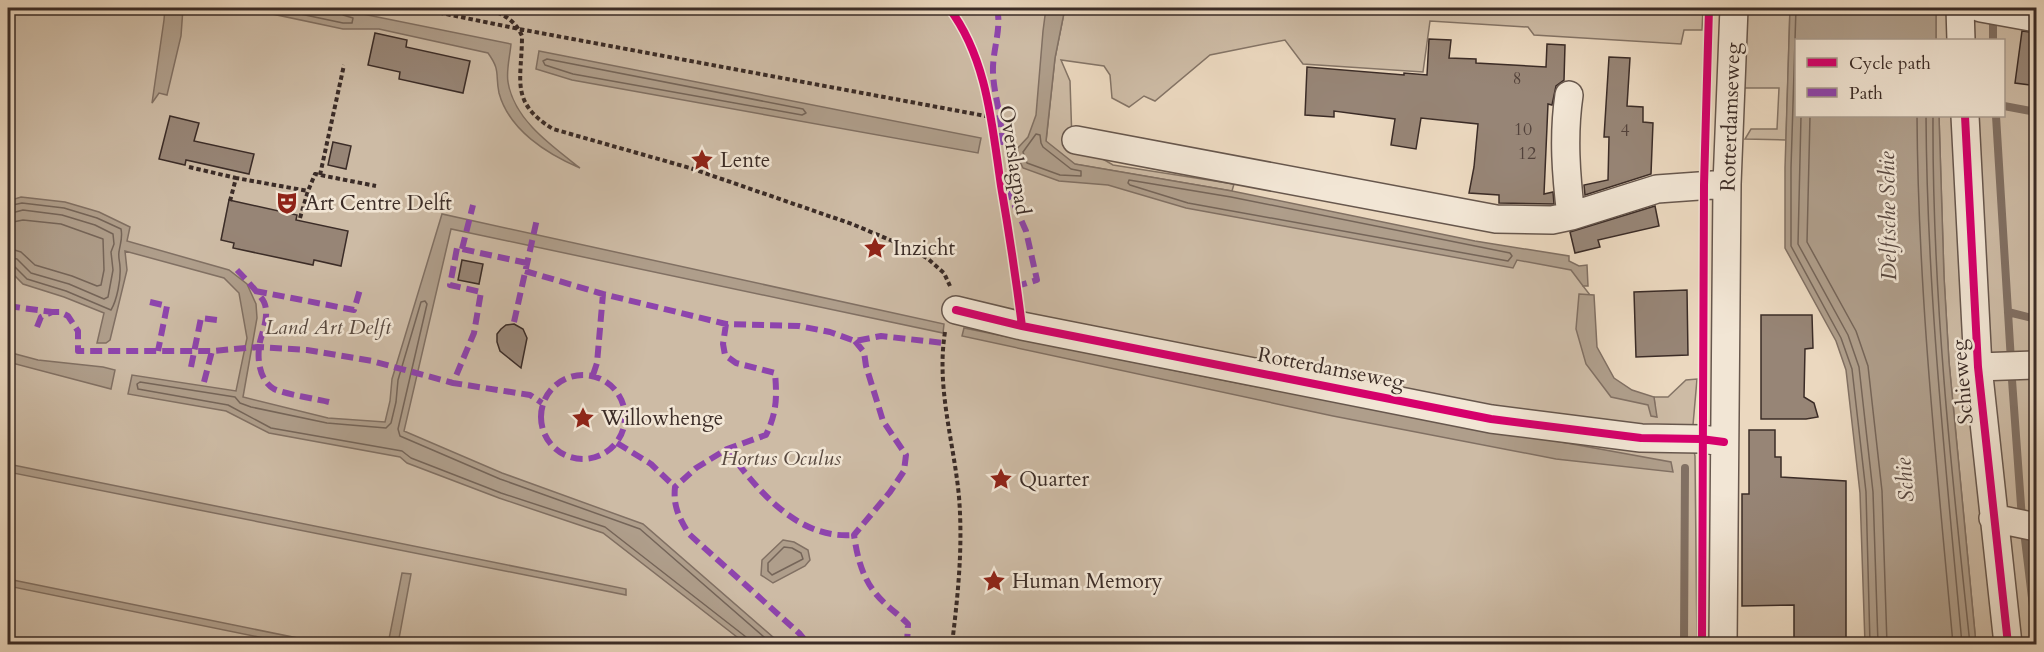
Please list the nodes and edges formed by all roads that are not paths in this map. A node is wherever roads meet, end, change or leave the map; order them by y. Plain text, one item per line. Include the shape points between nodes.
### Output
1 (1734, 8) edge
2 (1960, 8) edge
3 (1981, 8) edge
4 (2037, 18) edge
5 (1961, 39) edge
6 (1569, 95) dead end
7 (1965, 117) edge
8 (1076, 141) dead end
9 (1727, 183) junction
10 (1571, 216) junction
11 (956, 310) road end
12 (2037, 366) edge
13 (1978, 367) junction
14 (1724, 442) junction
15 (2000, 520) junction
16 (2037, 527) edge
17 (1723, 645) edge
18 (2008, 645) edge

1 - 9 street, Rotterdamseweg
2 - 5 street
3 - 4 street
6 - 10 street via 1565,171
7 - 13 street, Schieweg
8 - 10 street via 1496,219 1551,220
9 - 10 street via 1657,189
9 - 14 street, Rotterdamseweg
11 - 14 street, Rotterdamseweg via 1491,419 1621,436
12 - 13 street
13 - 15 street, Schieweg
14 - 17 street, Rotterdamseweg
15 - 16 street
15 - 18 street, Schieweg

